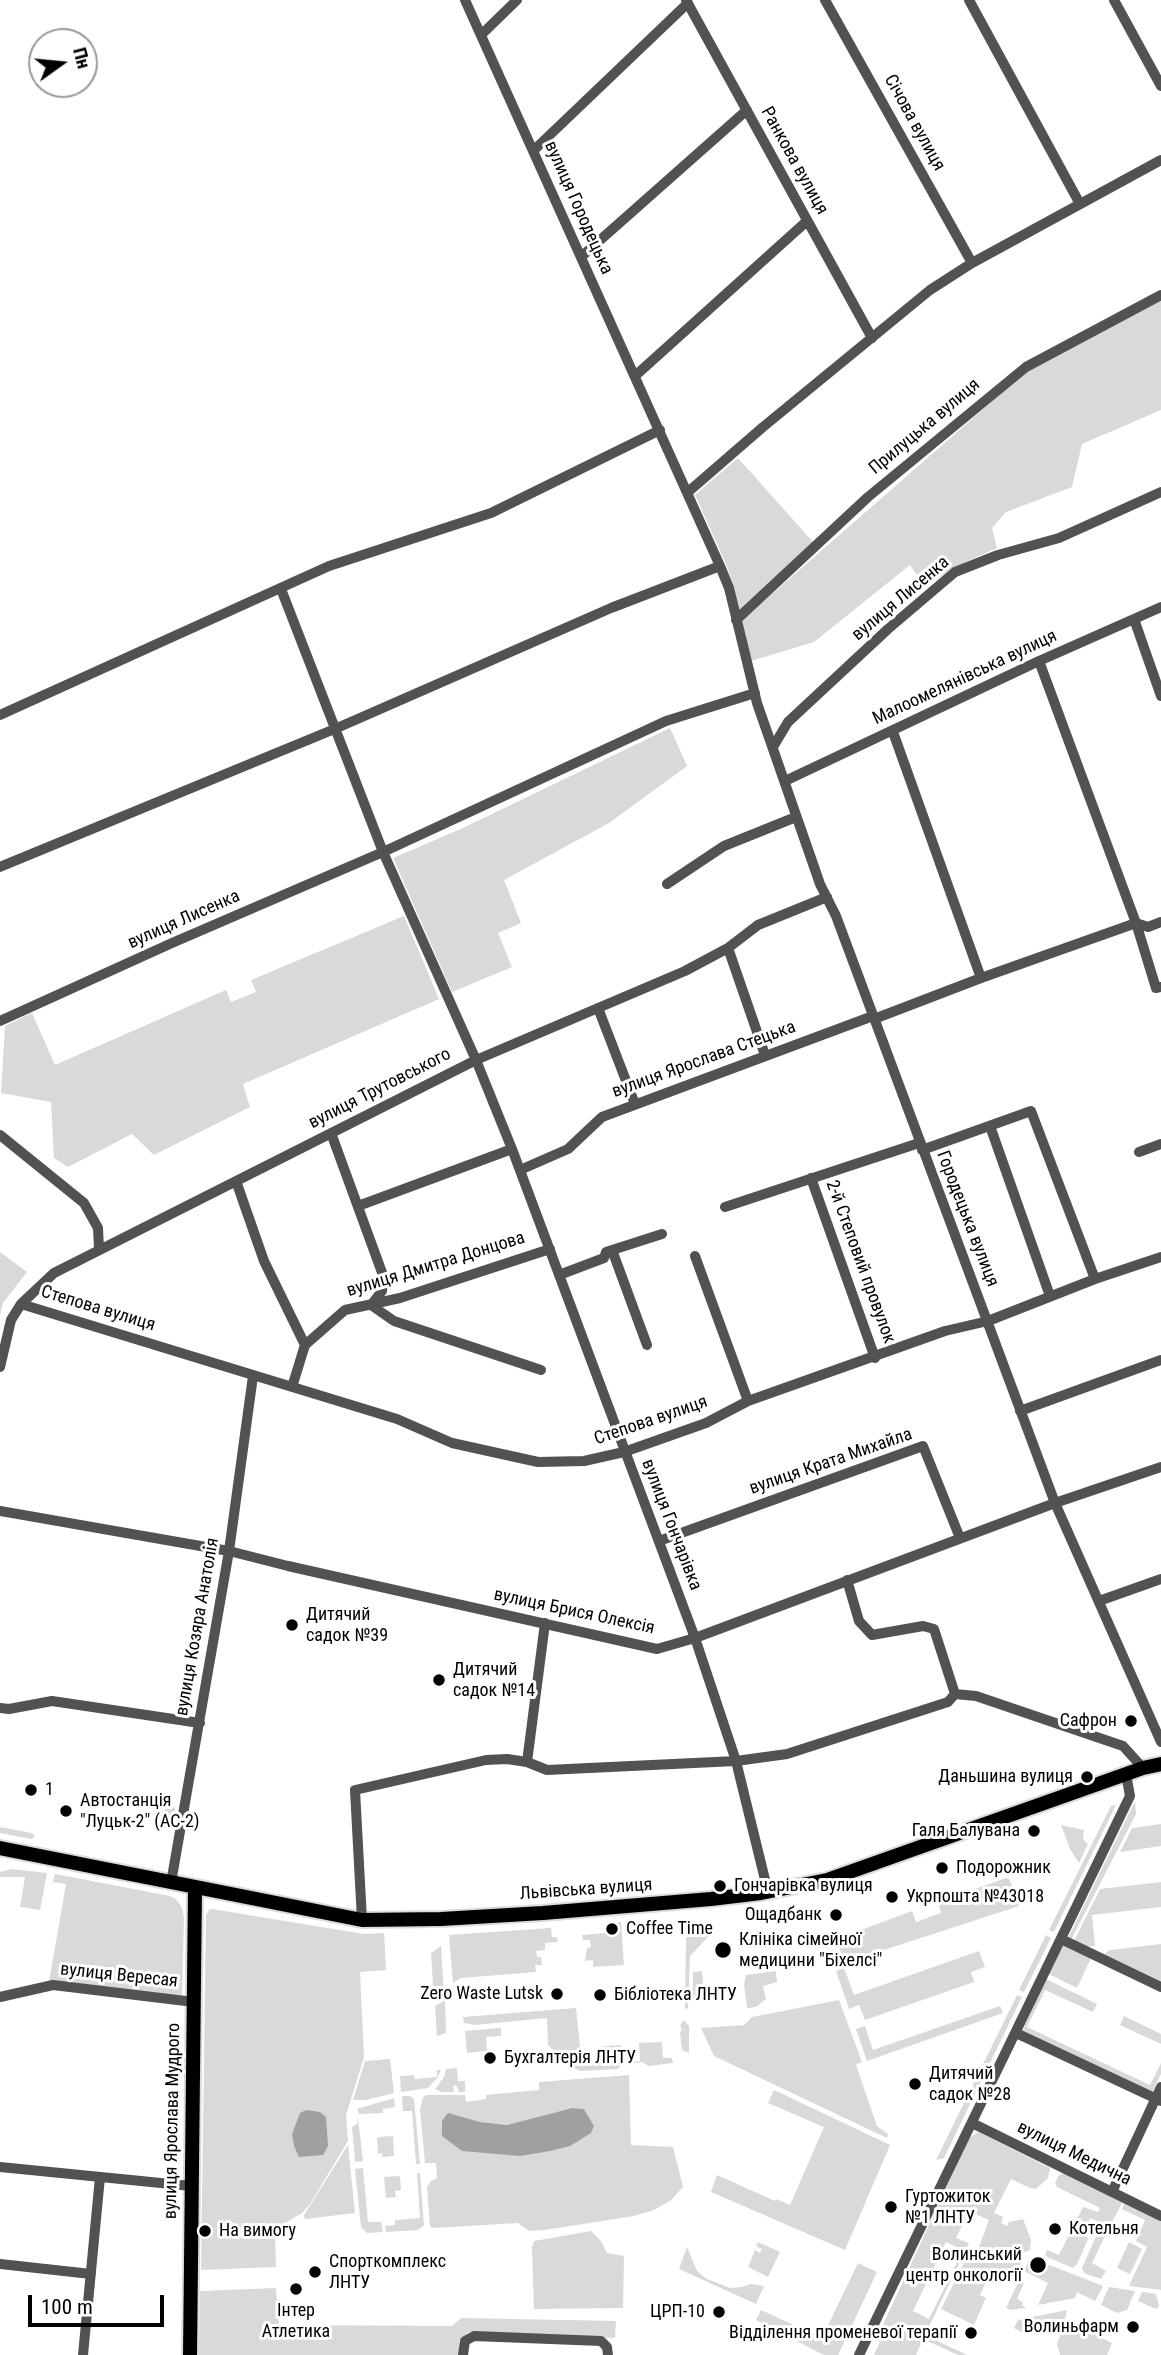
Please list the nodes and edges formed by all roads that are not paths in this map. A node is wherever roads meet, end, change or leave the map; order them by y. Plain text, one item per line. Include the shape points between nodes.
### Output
1 (465, 0) edge
2 (517, 0) edge
3 (825, 0) edge
4 (969, 0) edge
5 (1114, 0) edge
6 (687, 2) edge
7 (481, 35) junction
8 (1161, 86) edge
9 (747, 110) junction
10 (533, 151) junction
11 (1161, 160) edge
12 (1080, 204) junction
13 (807, 221) junction
14 (581, 257) junction
15 (972, 263) junction
16 (1161, 295) edge
17 (872, 338) junction
18 (635, 376) junction
19 (660, 430) junction
20 (688, 492) junction
21 (1161, 492) edge
22 (720, 566) junction
23 (282, 589) junction
24 (1161, 607) edge
25 (1134, 619) junction
26 (736, 620) junction
27 (1039, 662) junction
28 (1161, 696) edge
29 (756, 698) junction
30 (0, 715) edge
31 (337, 728) junction
32 (893, 732) junction
33 (773, 747) junction
34 (785, 781) junction
35 (796, 817) junction
36 (383, 852) junction
37 (0, 867) edge
38 (667, 884) dead end
39 (827, 897) junction
40 (1161, 922) edge
41 (1136, 923) junction
42 (728, 948) junction
43 (981, 978) junction
44 (1161, 987) edge
45 (598, 1008) junction
46 (874, 1018) junction
47 (0, 1021) edge
48 (765, 1055) junction
49 (476, 1060) junction
50 (635, 1104) junction
51 (990, 1126) junction
52 (331, 1133) junction
53 (0, 1135) edge
54 (1161, 1144) edge
55 (920, 1147) junction
56 (512, 1149) junction
57 (1139, 1153) dead end
58 (520, 1170) junction
59 (811, 1178) junction
60 (236, 1181) junction
61 (358, 1206) junction
62 (725, 1207) dead end
63 (662, 1234) dead end
64 (99, 1249) junction
65 (550, 1249) junction
66 (612, 1250) junction
67 (695, 1256) dead end
68 (1160, 1261) edge
69 (559, 1275) junction
70 (1095, 1279) junction
71 (1050, 1296) junction
72 (21, 1304) junction
73 (370, 1305) junction
74 (988, 1321) junction
75 (305, 1345) junction
76 (647, 1345) dead end
77 (875, 1357) junction
78 (1161, 1360) edge
79 (0, 1367) edge
80 (541, 1370) dead end
81 (253, 1376) junction
82 (292, 1387) junction
83 (748, 1401) junction
84 (1020, 1411) junction
85 (624, 1452) junction
86 (1161, 1467) edge
87 (1055, 1503) junction
88 (0, 1511) edge
89 (960, 1538) junction
90 (659, 1541) junction
91 (229, 1551) junction
92 (1161, 1579) edge
93 (847, 1580) junction
94 (1099, 1601) junction
95 (545, 1623) junction
96 (695, 1638) junction
97 (955, 1694) junction
98 (0, 1708) edge
99 (200, 1723) junction
100 (1161, 1742) edge
101 (736, 1761) junction
102 (527, 1762) junction
103 (1161, 1764) edge
104 (1143, 1768) junction
105 (1126, 1774) junction
106 (0, 1848) edge
107 (171, 1882) junction
108 (195, 1888) junction
109 (768, 1892) junction
110 (362, 1920) junction
111 (1061, 1939) junction
112 (1161, 1987) edge
113 (0, 1997) edge
114 (194, 2003) junction
115 (1016, 2033) junction
116 (1161, 2087) edge
117 (1158, 2100) edge
118 (972, 2123) junction
119 (0, 2167) edge
120 (100, 2177) junction
121 (191, 2186) junction
122 (1112, 2192) junction
123 (1161, 2216) edge
124 (0, 2264) edge
125 (91, 2274) junction
126 (83, 2355) edge
127 (190, 2355) edge
128 (463, 2355) edge
129 (608, 2355) edge
130 (859, 2355) edge

1 - 7 street, вулиця Городецька
2 - 7 street
3 - 15 street, Січова вулиця
4 - 12 street
5 - 8 street
6 - 9 street, Ранкова вулиця
6 - 10 street
7 - 10 street, вулиця Городецька
9 - 13 street, Ранкова вулиця
9 - 14 street
10 - 14 street, вулиця Городецька
11 - 12 street
12 - 15 street
13 - 17 street, Ранкова вулиця
13 - 18 street
14 - 18 street, вулиця Городецька
15 - 17 street via 930,290
16 - 26 street, Прилуцька вулиця via 1026,367 868,498
17 - 20 street
18 - 19 street, вулиця Городецька
19 - 20 street, вулиця Городецька
19 - 23 street via 491,513 329,566
20 - 22 street, вулиця Городецька
21 - 33 street, вулиця Лисенка via 1059,538 955,572 788,722
22 - 26 street, Городецька вулиця
22 - 31 street via 611,608
23 - 30 street
23 - 31 street
24 - 25 street, Малоомелянівська вулиця
25 - 27 street, Малоомелянівська вулиця
25 - 28 street
26 - 29 street, Городецька вулиця
27 - 32 street, Малоомелянівська вулиця
27 - 41 street
29 - 33 street, Городецька вулиця
29 - 36 street, вулиця Лисенка via 666,721
31 - 36 street
31 - 37 street
32 - 34 street, Малоомелянівська вулиця
32 - 43 street
33 - 34 street, Городецька вулиця
34 - 35 street, Городецька вулиця
35 - 38 street via 724,846
35 - 39 street, Городецька вулиця
36 - 47 street, вулиця Лисенка
36 - 49 street
39 - 42 street, вулиця Трутовського via 758,925
39 - 46 street, Городецька вулиця
40 - 41 street, вулиця Ярослава Стецька via 1148,927
41 - 43 street, вулиця Ярослава Стецька
41 - 44 street via 1156,988
42 - 45 street, вулиця Трутовського
42 - 48 street
43 - 46 street, вулиця Ярослава Стецька
45 - 49 street, вулиця Трутовського
45 - 50 street
46 - 48 street, вулиця Ярослава Стецька
46 - 55 street, Городецька вулиця
48 - 50 street, вулиця Ярослава Стецька
49 - 52 street, вулиця Трутовського
49 - 56 street, вулиця Гончарівка
50 - 58 street, вулиця Ярослава Стецька via 602,1117 568,1149
51 - 55 street
51 - 70 street via 1031,1111
51 - 71 street
52 - 60 street, вулиця Трутовського
52 - 61 street
53 - 64 street via 84,1203 98,1228
54 - 57 street
55 - 59 street
55 - 74 street, Городецька вулиця
56 - 58 street, вулиця Гончарівка
56 - 61 street
58 - 65 street, вулиця Гончарівка
59 - 62 street
59 - 77 street, 2-й Степовий провулок
60 - 64 street, вулиця Трутовського
60 - 75 street via 264,1261
61 - 73 street via 384,1278 382,1291
63 - 66 street
64 - 72 street, вулиця Трутовського via 54,1273
65 - 69 street, вулиця Гончарівка
65 - 73 street, вулиця Дмитра Донцова
66 - 69 street via 604,1258
66 - 76 street
67 - 83 street
68 - 70 street, Степова вулиця
69 - 85 street, вулиця Гончарівка
70 - 71 street, Степова вулиця
71 - 74 street, Степова вулиця
72 - 79 street, вулиця Трутовського via 10,1320
72 - 81 street, Степова вулиця
73 - 75 street, вулиця Дмитра Донцова via 345,1310
73 - 80 street via 394,1321
74 - 77 street, Степова вулиця via 945,1331
74 - 84 street, Городецька вулиця
75 - 82 street
77 - 83 street, Степова вулиця
78 - 84 street
81 - 82 street, Степова вулиця
81 - 91 street, вулиця Козяра Анатолія
82 - 85 street, Степова вулиця via 397,1419 452,1443 527,1460 584,1461
83 - 85 street, Степова вулиця via 706,1423
84 - 87 street, Городецька вулиця
85 - 90 street, вулиця Гончарівка
86 - 87 street, вулиця Брися Олексія
87 - 89 street, вулиця Брися Олексія
87 - 94 street, Городецька вулиця
88 - 91 street, вулиця Брися Олексія
89 - 90 street, вулиця Крата Михайла via 923,1446
89 - 93 street, вулиця Брися Олексія
90 - 96 street, вулиця Гончарівка
91 - 95 street, вулиця Брися Олексія
91 - 99 street, вулиця Козяра Анатолія
92 - 94 street
93 - 96 street, вулиця Брися Олексія
93 - 97 street via 859,1621 872,1635 923,1626 934,1629
94 - 100 street, Городецька вулиця
95 - 96 street, вулиця Брися Олексія via 657,1648
95 - 102 street
96 - 101 street, вулиця Гончарівка
97 - 101 street via 948,1702 831,1742
97 - 104 street via 976,1696 1123,1746
98 - 99 street via 52,1701
99 - 107 street, вулиця Козяра Анатолія
101 - 102 street via 547,1770
101 - 109 street, вулиця Гончарівка
102 - 110 street via 486,1760 355,1790
103 - 104 main road, Львівська вулиця
104 - 105 main road, Львівська вулиця
105 - 109 main road, Львівська вулиця via 828,1880
105 - 111 street via 1130,1796
106 - 107 main road, Львівська вулиця
107 - 108 main road, Львівська вулиця
108 - 110 main road, Львівська вулиця
108 - 114 main road, вулиця Ярослава Мудрого
109 - 110 main road, Львівська вулиця via 531,1913
111 - 112 street
111 - 115 street
113 - 114 street, вулиця Вересая via 53,1985
114 - 121 main road, вулиця Ярослава Мудрого
115 - 117 street
115 - 118 street
116 - 117 street
117 - 122 street
118 - 122 street, вулиця Медична
118 - 130 street
119 - 120 street
120 - 121 street
120 - 125 street
121 - 127 main road, вулиця Ярослава Мудрого
122 - 123 street, вулиця Медична
124 - 125 street
125 - 126 street
128 - 129 street via 465,2341 474,2336 601,2342

